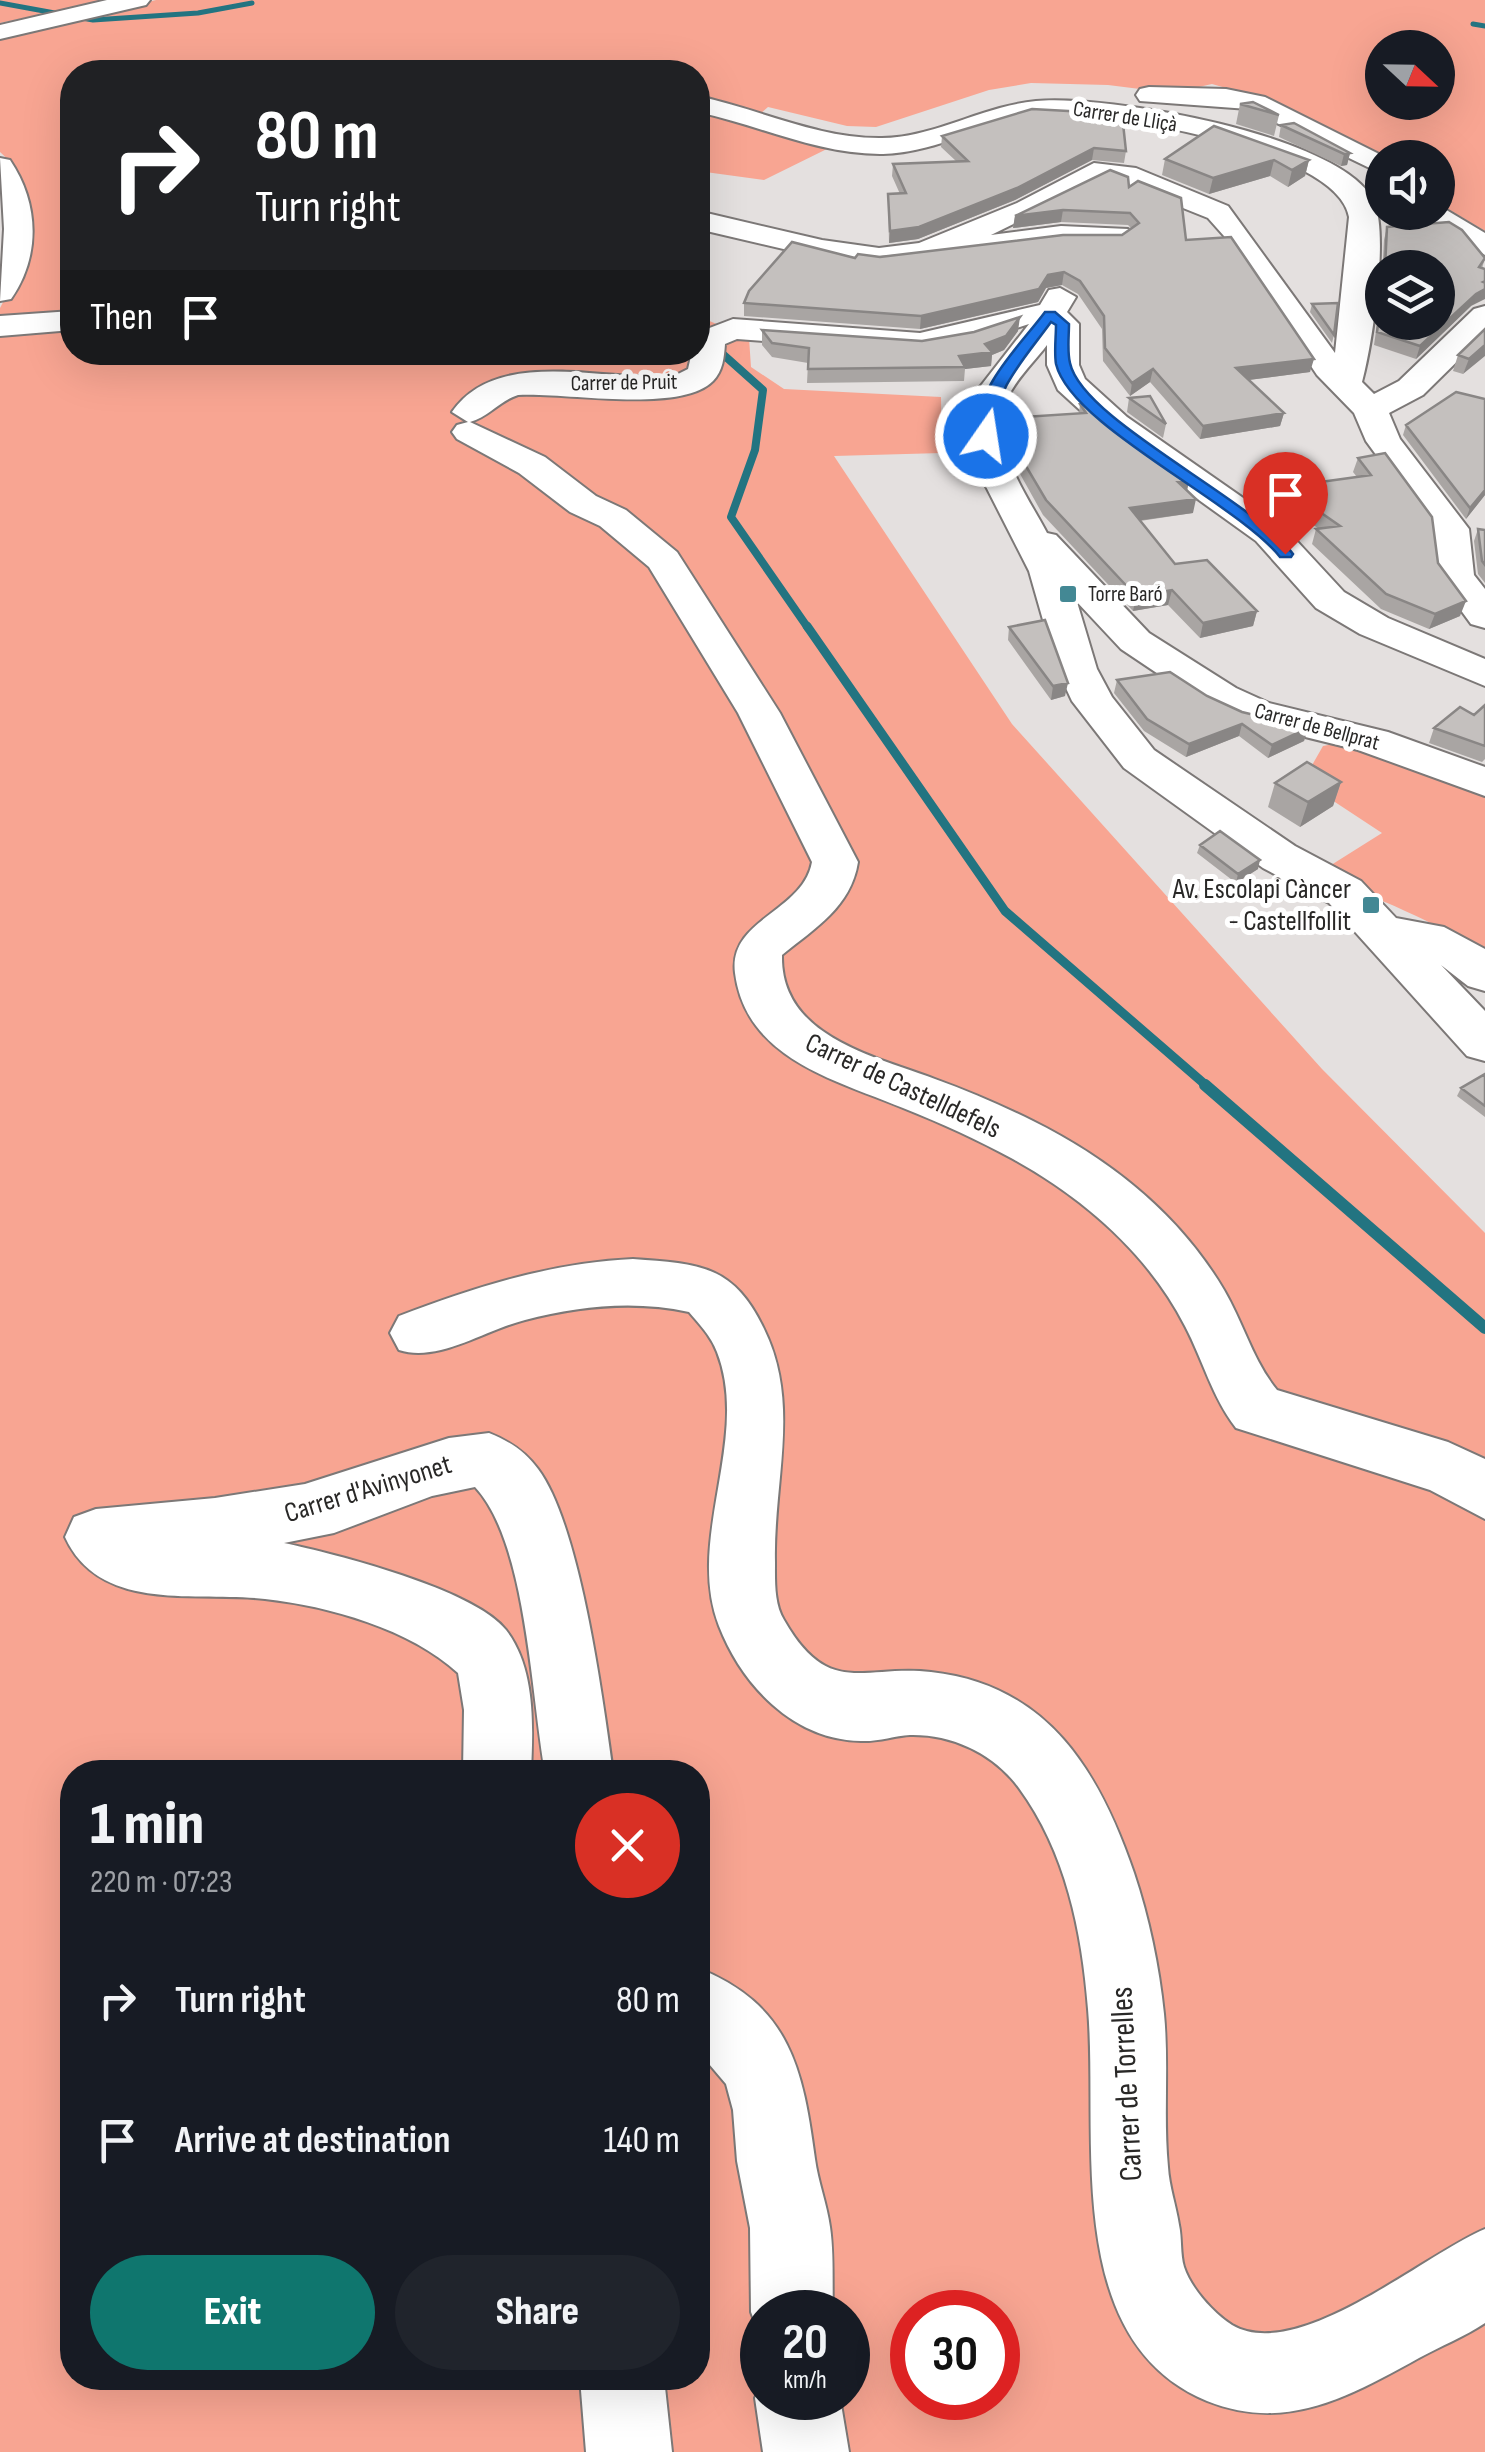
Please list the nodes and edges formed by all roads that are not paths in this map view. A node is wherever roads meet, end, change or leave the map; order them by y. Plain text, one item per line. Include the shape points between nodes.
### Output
1 (138, 0) edge
2 (0, 32) edge
3 (710, 99) edge
4 (710, 107) edge
5 (0, 166) edge
6 (1365, 169) edge
7 (1365, 172) edge
8 (1365, 183) edge
9 (710, 223) edge
10 (1455, 227) edge
11 (1365, 229) edge
12 (1365, 229) edge
13 (1118, 235) edge
14 (1485, 246) edge
15 (930, 249) junction
16 (0, 292) edge
17 (1055, 306) junction
18 (1485, 316) edge
19 (60, 322) edge
20 (0, 326) edge
21 (710, 339) edge
22 (705, 365) edge
23 (1345, 382) junction
24 (1370, 409) junction
25 (469, 422) joint
26 (1485, 517) edge
27 (1029, 532) junction
28 (1455, 576) junction
29 (1485, 616) edge
30 (1485, 674) edge
31 (1485, 782) edge
32 (1384, 934) junction
33 (1485, 974) edge
34 (1485, 1043) edge
35 (419, 1333) dead end
36 (1485, 1492) edge
37 (497, 1760) edge
38 (577, 1760) edge
39 (710, 2014) edge
40 (1485, 2270) edge
41 (791, 2290) edge
42 (623, 2390) edge
43 (801, 2420) edge
44 (629, 2452) edge
45 (806, 2452) edge

1 - 2 street
3 - 6 street via 862,132 1024,88 1226,97 1264,106 1336,142
4 - 7 street, Carrer de Lliçà via 850,144 884,146 1026,110 1094,109
5 - 16 street via 16,209 20,247
8 - 11 street via 1359,199
9 - 15 street via 852,254
10 - 14 street
12 - 23 street via 1358,333
13 - 15 street
15 - 23 street via 1088,175 1121,170 1218,212
17 - 21 street, Carrer de Pruit via 959,336 904,344 732,330
17 - 27 street via 986,412 990,459
17 - 30 street via 1070,383 1115,424 1269,534 1330,600
18 - 24 street via 1412,388
19 - 20 street
22 - 25 street, Carrer de Pruit via 690,382 500,388
23 - 24 street
24 - 28 street via 1397,462 1450,530
25 - 36 street, Carrer de Castelldefels via 664,560 759,713 835,862 824,895 759,949 755,971 791,1034 973,1115 1100,1188 1152,1235 1186,1279 1256,1410 1448,1469
26 - 28 street
27 - 31 street, Carrer de Bellprat via 1135,641 1222,697
27 - 32 street via 1093,701 1138,759 1216,816 1345,892
28 - 29 street
32 - 33 street via 1433,936
32 - 34 street
35 - 40 street, Carrer de Torrelles via 540,1292 620,1281 706,1292 738,1328 757,1380 740,1532 750,1625 774,1664 824,1698 852,1708 947,1706 1014,1737 1039,1758 1067,1801 1094,1862 1124,1986 1131,2059 1128,2167 1143,2268 1170,2323 1201,2357 1247,2375 1342,2360 1387,2330 1454,2300
37 - 38 street, Carrer d'Avinyonet via 490,1672 482,1651 452,1627 264,1569 162,1570 124,1560 96,1537 260,1520 338,1504 466,1459 489,1460 517,1489 540,1543
39 - 41 street via 759,2064 790,2228
42 - 44 street
43 - 45 street

